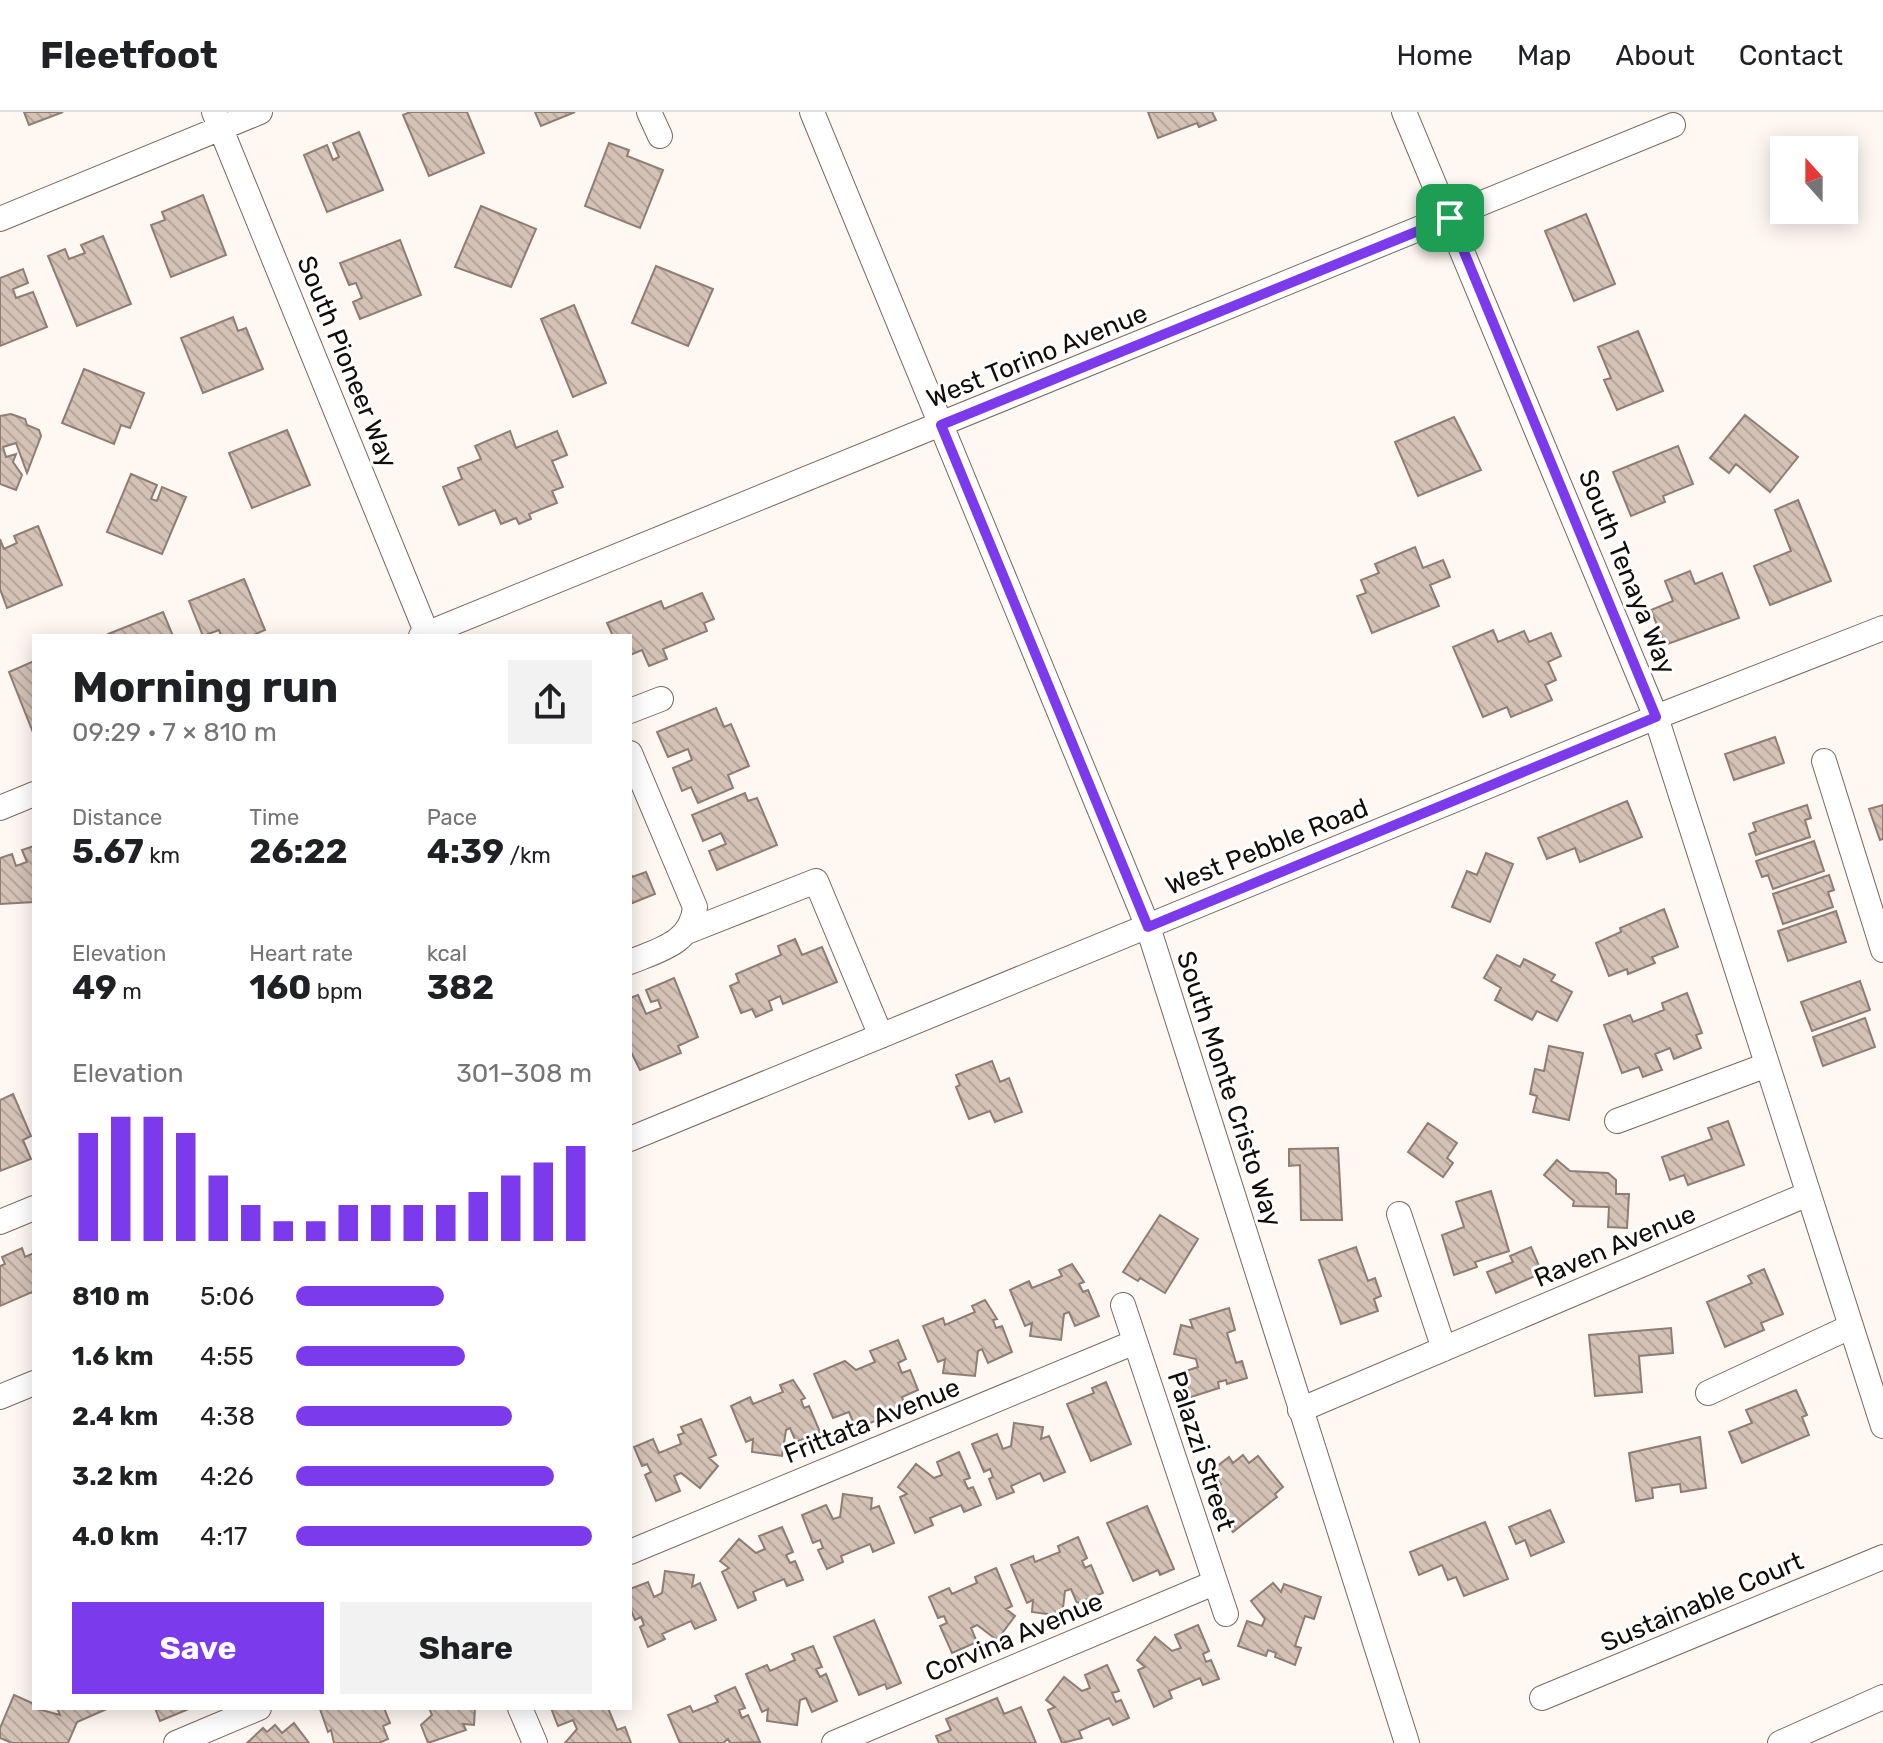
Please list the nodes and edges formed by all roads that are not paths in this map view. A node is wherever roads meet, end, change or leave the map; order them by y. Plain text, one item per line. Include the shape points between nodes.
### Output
1 (260, 112) edge
2 (649, 112) edge
3 (812, 112) edge
4 (1404, 112) edge
5 (217, 120) edge
6 (1673, 125) dead end
7 (660, 136) dead end
8 (1450, 218) junction
9 (0, 219) edge
10 (941, 425) junction
11 (1883, 628) edge
12 (424, 634) edge
13 (426, 634) edge
14 (661, 699) dead end
15 (632, 710) edge
16 (1656, 717) junction
17 (632, 758) edge
18 (1824, 761) dead end
19 (32, 795) edge
20 (0, 808) edge
21 (1877, 910) edge
22 (1148, 927) junction
23 (689, 931) junction
24 (1883, 950) edge
25 (632, 961) edge
26 (881, 1036) junction
27 (1767, 1065) junction
28 (1617, 1121) dead end
29 (632, 1138) edge
30 (1808, 1194) junction
31 (32, 1209) edge
32 (1399, 1214) dead end
33 (0, 1222) edge
34 (1123, 1305) dead end
35 (1850, 1327) junction
36 (1135, 1342) junction
37 (1444, 1349) junction
38 (32, 1384) edge
39 (1708, 1393) dead end
40 (0, 1397) edge
41 (1300, 1410) junction
42 (1883, 1426) edge
43 (632, 1551) edge
44 (1883, 1557) edge
45 (1214, 1583) junction
46 (1226, 1614) dead end
47 (1883, 1697) edge
48 (1542, 1698) dead end
49 (254, 1710) edge
50 (521, 1710) edge
51 (176, 1743) edge
52 (535, 1743) edge
53 (834, 1743) edge
54 (1407, 1743) edge
55 (1780, 1743) edge

1 - 5 street
2 - 7 street
3 - 10 street, South Monte Cristo Way
4 - 8 street, South Tenaya Way
5 - 9 street
5 - 12 street, South Pioneer Way
6 - 8 street, West Torino Avenue
8 - 10 street, West Torino Avenue
8 - 16 street, South Tenaya Way
10 - 13 street, West Torino Avenue
10 - 22 street, South Monte Cristo Way
11 - 16 street, West Pebble Road
14 - 15 street
16 - 22 street, West Pebble Road
16 - 27 street, South Tenaya Way
17 - 23 street via 695,907
18 - 21 street
19 - 20 street
21 - 24 street
22 - 26 street, West Pebble Road
22 - 41 street, South Monte Cristo Way
23 - 25 street
23 - 26 street via 816,881
26 - 29 street, West Pebble Road
27 - 28 street
27 - 30 street, South Tenaya Way
30 - 35 street, South Tenaya Way
30 - 37 street, Raven Avenue
31 - 33 street
32 - 37 street
34 - 36 street, Palazzi Street
35 - 39 street
35 - 42 street, South Tenaya Way
36 - 43 street, Frittata Avenue
36 - 45 street, Palazzi Street
37 - 41 street, Raven Avenue
38 - 40 street
41 - 54 street, South Monte Cristo Way
44 - 48 street, Sustainable Court
45 - 46 street, Palazzi Street
45 - 53 street, Corvina Avenue
47 - 55 street
49 - 51 street
50 - 52 street

